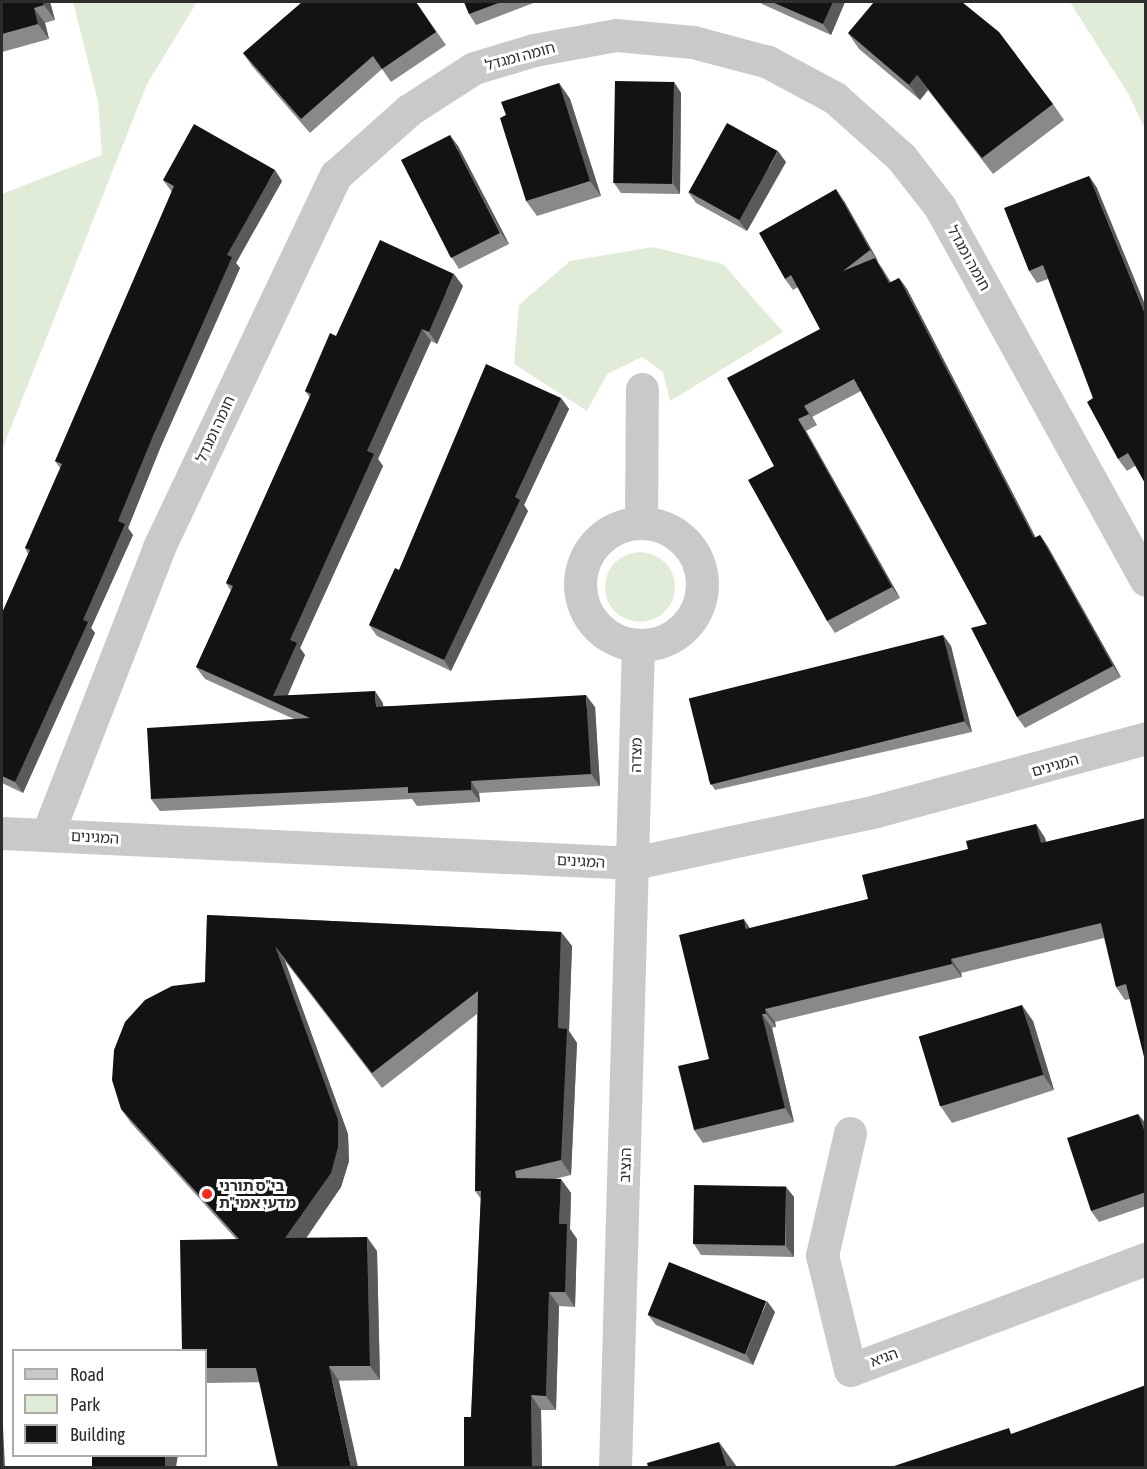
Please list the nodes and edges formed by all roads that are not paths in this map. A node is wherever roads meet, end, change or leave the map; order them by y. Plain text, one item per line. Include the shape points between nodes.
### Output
1 (642, 389) dead end
2 (641, 523) junction
3 (1146, 580) edge
4 (638, 646) junction
5 (1146, 738) edge
6 (2, 833) edge
7 (48, 835) junction
8 (634, 863) junction
9 (850, 1133) dead end
10 (1146, 1259) edge
11 (615, 1467) edge

1 - 2 street
2 - 4 street via 622,526 592,547 583,564 580,583 582,602 590,618 619,642
2 - 4 street via 660,526 677,535 690,549 702,586 698,606 675,635
3 - 7 street, חומה ומגדל via 940,207 901,157 836,98 768,62 693,42 616,35 534,50 474,68 409,110 336,175 159,547
4 - 8 street, מצדה
5 - 8 street, המגינים via 876,811
6 - 7 street, המגינים
7 - 8 street, המגינים
8 - 11 street, הנציב
9 - 10 street, הגיא via 822,1256 850,1370

